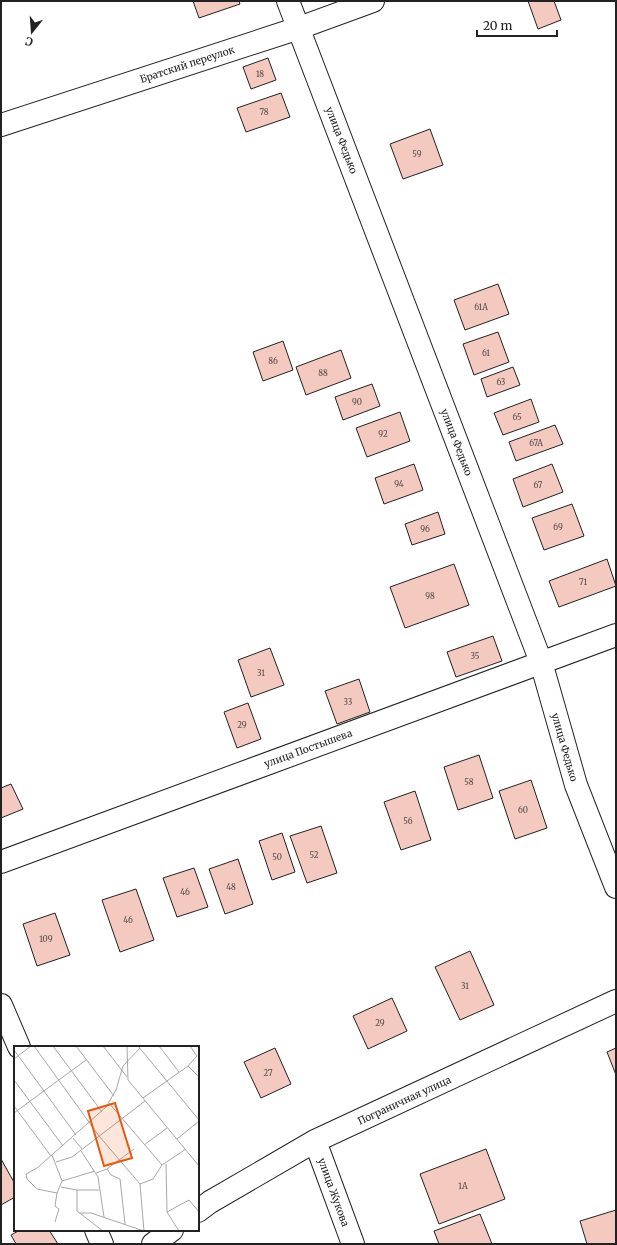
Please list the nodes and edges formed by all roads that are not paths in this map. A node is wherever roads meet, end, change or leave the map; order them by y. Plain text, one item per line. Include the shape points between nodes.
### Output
1 (288, 1) edge
2 (373, 1) edge
3 (299, 28) junction
4 (1, 125) edge
5 (616, 635) edge
6 (541, 662) junction
7 (1, 862) edge
8 (616, 887) edge
9 (616, 1001) edge
10 (1, 1005) edge
11 (19, 1046) edge
12 (316, 1140) junction
13 (199, 1210) edge
14 (96, 1231) edge
15 (171, 1231) edge
16 (102, 1244) edge
17 (153, 1244) edge
18 (353, 1244) edge

1 - 3 street, улица Федько
2 - 3 street, Братский переулок
3 - 4 street, Братский переулок
3 - 6 street, улица Федько
5 - 6 street, улица Постышева
6 - 7 street, улица Постышева
6 - 8 street, улица Федько via 576,785
9 - 12 street, Пограничная улица
10 - 11 street
12 - 13 street, Пограничная улица
12 - 18 street, улица Жукова
14 - 16 street
15 - 17 street

